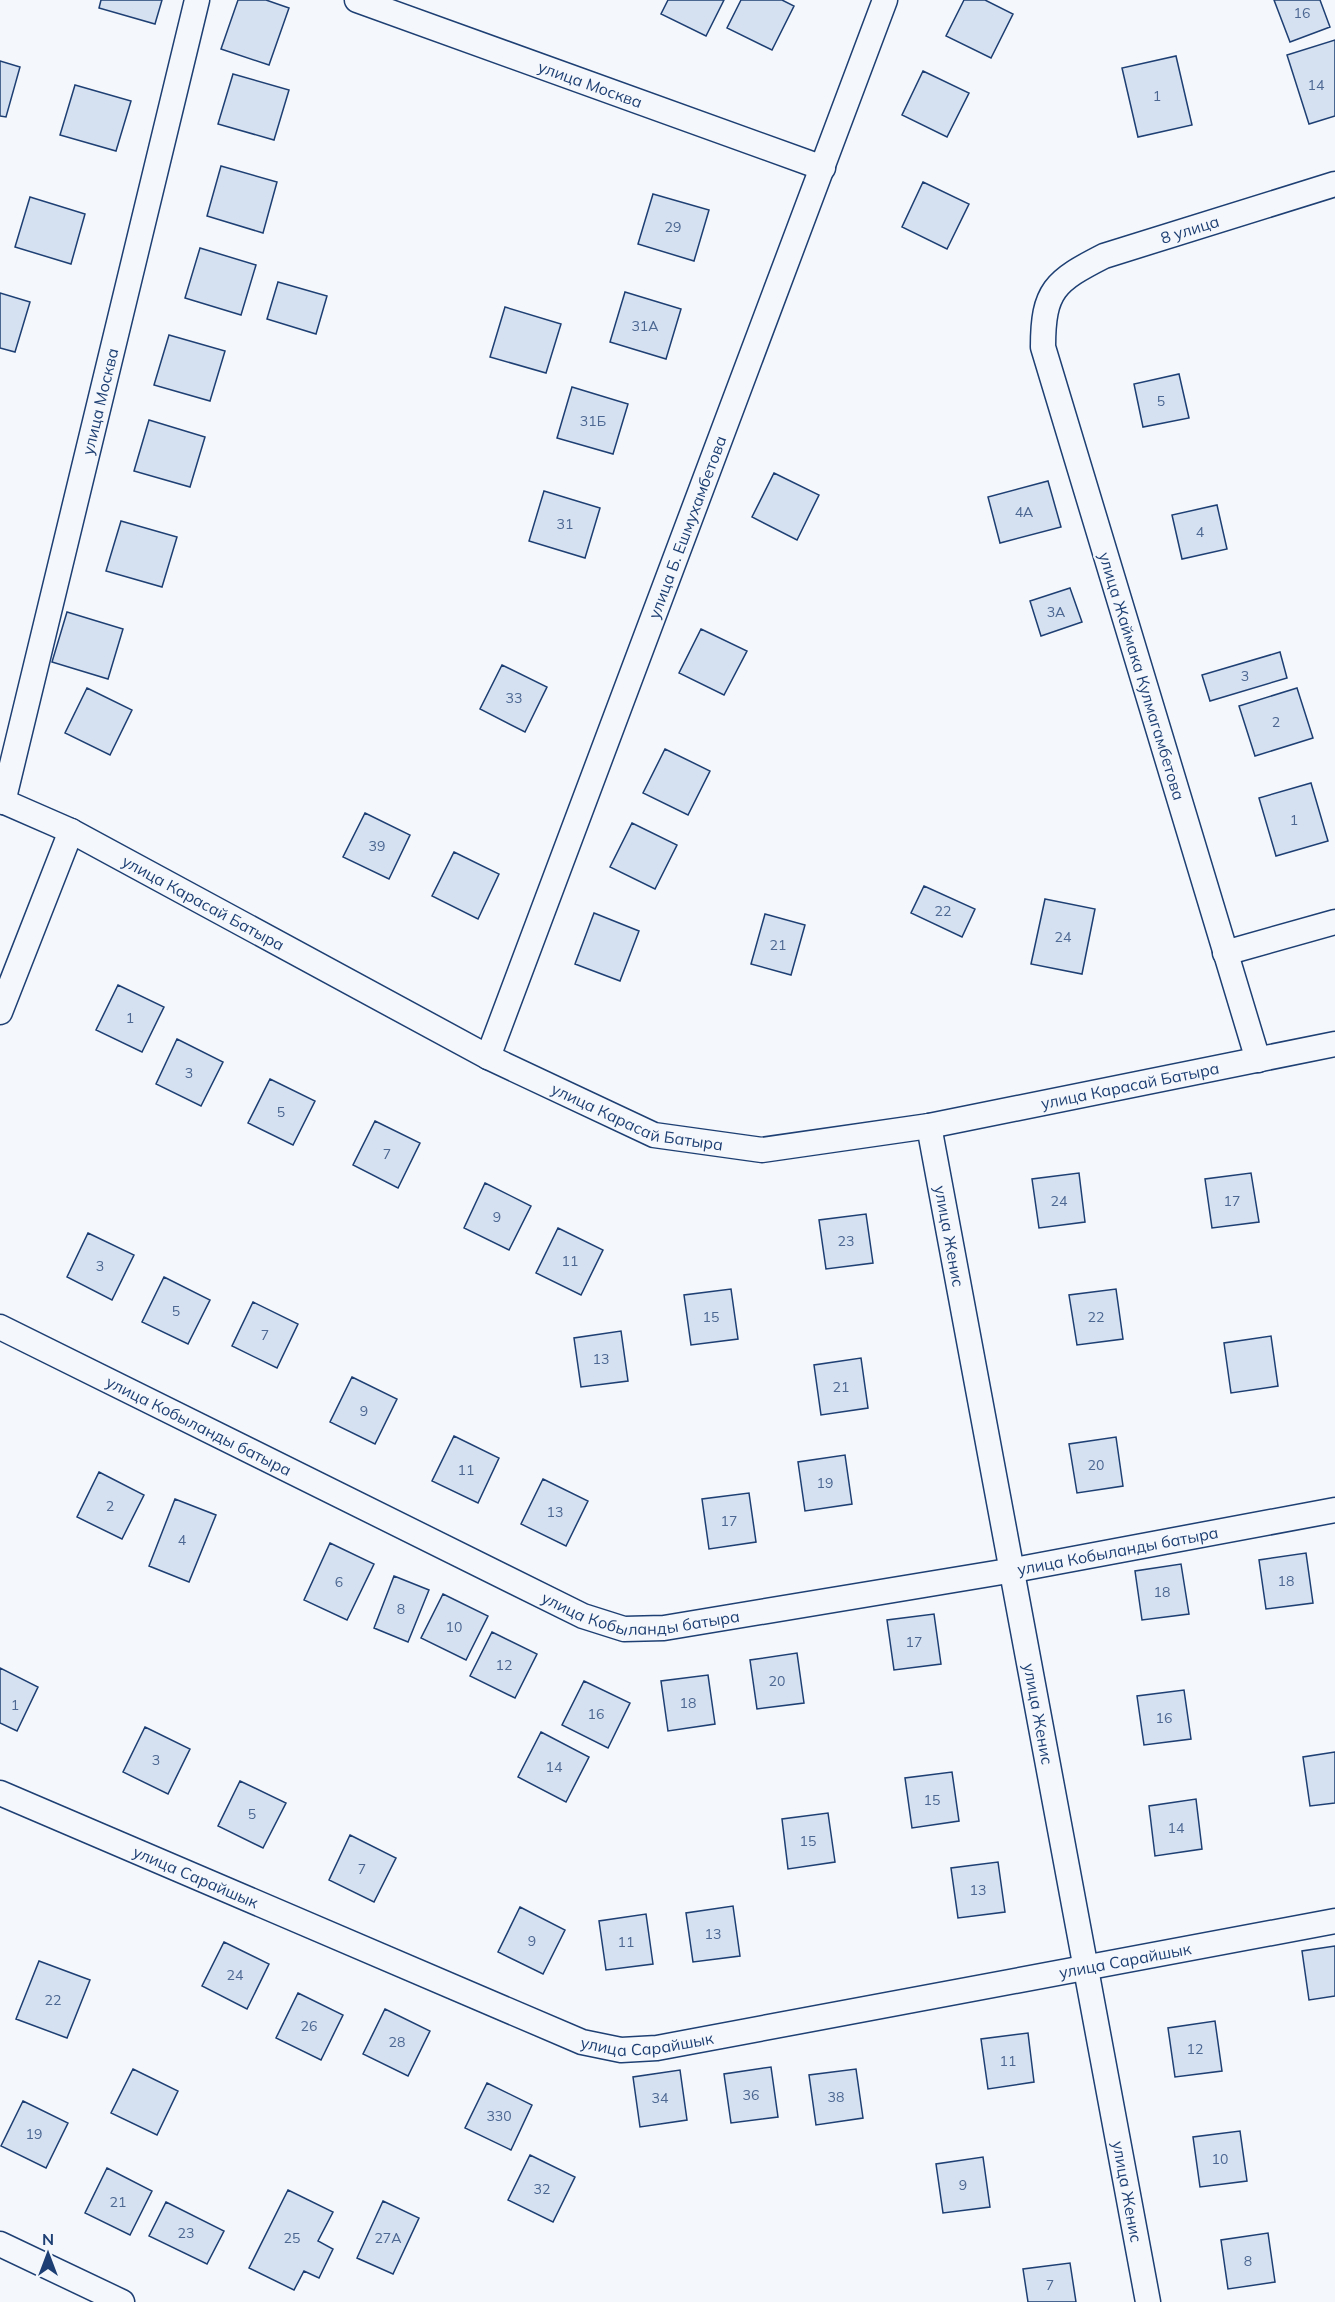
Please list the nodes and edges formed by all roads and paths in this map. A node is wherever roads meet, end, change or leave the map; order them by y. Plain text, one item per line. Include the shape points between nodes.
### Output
1 (197, 0) edge
2 (357, 0) edge
3 (885, 0) edge
4 (823, 168) junction
5 (1335, 184) edge
6 (1053, 292) joint
7 (2, 801) edge
8 (71, 831) junction
9 (1335, 922) edge
10 (1225, 953) junction
11 (0, 1012) edge
12 (1335, 1044) edge
13 (488, 1057) junction
14 (1258, 1060) junction
15 (930, 1126) junction
16 (0, 1327) edge
17 (1335, 1510) edge
18 (1014, 1570) junction
19 (0, 1793) edge
20 (1335, 1921) edge
21 (1086, 1968) junction
22 (0, 2244) edge
23 (122, 2302) edge
24 (1148, 2302) edge

1 - 7 street, улица Москва
2 - 4 street, улица Москва
3 - 4 street, улица Б. Ешмухамбетова
4 - 13 street, улица Б. Ешмухамбетова
5 - 6 street, 8 улица via 1104,256 1072,273
6 - 10 street, улица Жаймака Кулмагамбетова via 1043,316 1043,347
7 - 8 street, улица Карасай Батыра
8 - 11 street
8 - 13 street, улица Карасай Батыра
9 - 10 street
10 - 14 street, улица Жаймака Кулмагамбетова
12 - 14 street, улица Карасай Батыра
13 - 15 street, улица Карасай Батыра via 654,1135 762,1150
14 - 15 street, улица Карасай Батыра
15 - 18 street, улица Женис
16 - 18 street, улица Кобыланды батыра via 583,1616 624,1629 664,1629
17 - 18 street, улица Кобыланды батыра
18 - 21 street, улица Женис
19 - 21 street, улица Сарайшык via 582,2042 621,2050 657,2048
20 - 21 street, улица Сарайшык
21 - 24 street, улица Женис
22 - 23 street

